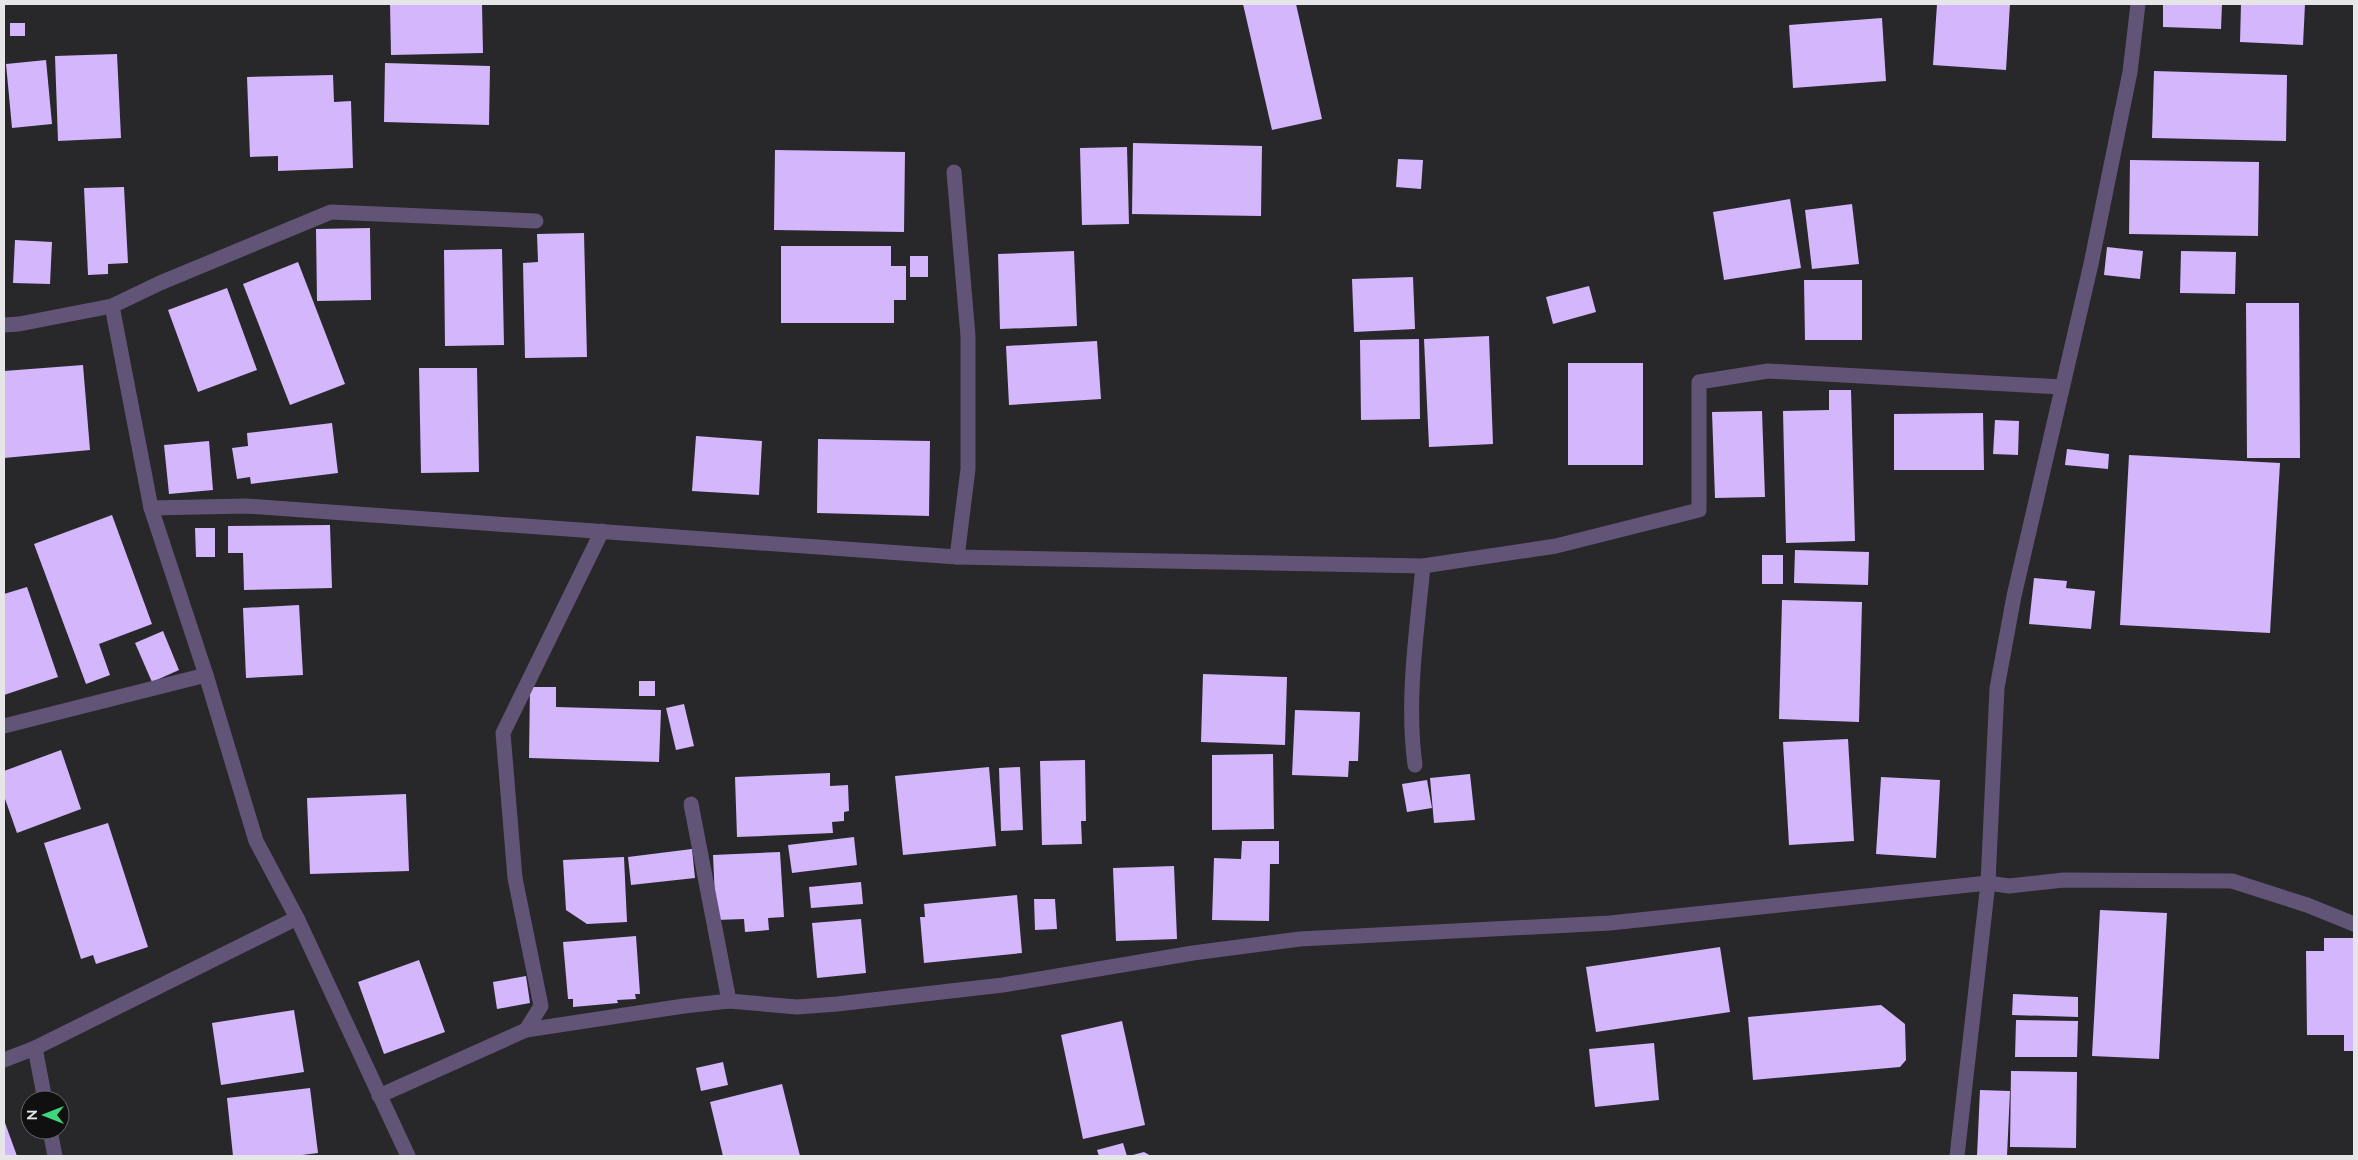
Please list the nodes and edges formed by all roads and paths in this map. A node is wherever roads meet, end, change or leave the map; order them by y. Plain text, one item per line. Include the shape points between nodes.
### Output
1 (2138, 4) edge
2 (954, 172) dead end
3 (536, 221) dead end
4 (112, 306) junction
5 (4, 324) edge
6 (2062, 387) junction
7 (151, 508) junction
8 (602, 531) junction
9 (958, 557) junction
10 (1423, 566) junction
11 (206, 675) junction
12 (4, 726) edge
13 (1416, 765) dead end
14 (691, 804) dead end
15 (1988, 883) junction
16 (297, 918) junction
17 (2354, 924) edge
18 (729, 1001) junction
19 (526, 1030) junction
20 (35, 1048) junction
21 (4, 1060) edge
22 (43, 1090) edge
23 (379, 1096) junction
24 (52, 1140) edge
25 (55, 1156) edge
26 (408, 1156) edge
27 (1957, 1156) edge

1 - 6 street via 2128,82
2 - 9 street via 968,336 968,468
3 - 4 street via 331,212
4 - 5 street
4 - 7 street
6 - 10 street via 1768,371 1699,382 1699,510 1556,546
6 - 15 street via 2014,596 1997,688
7 - 8 street via 246,506
7 - 11 street
8 - 9 street
8 - 19 street via 503,733 515,878 541,1006
9 - 10 street
10 - 13 street via 1412,681 1412,745
11 - 12 street
11 - 16 street via 256,841
14 - 18 street
15 - 17 street via 2009,886 2064,880 2232,881
15 - 18 street via 1610,923 1300,939 1193,953 1004,985 837,1004 797,1007
15 - 27 street
16 - 20 street
16 - 23 street
18 - 19 street
19 - 23 street
20 - 21 street
20 - 22 street
23 - 26 street
24 - 25 street

